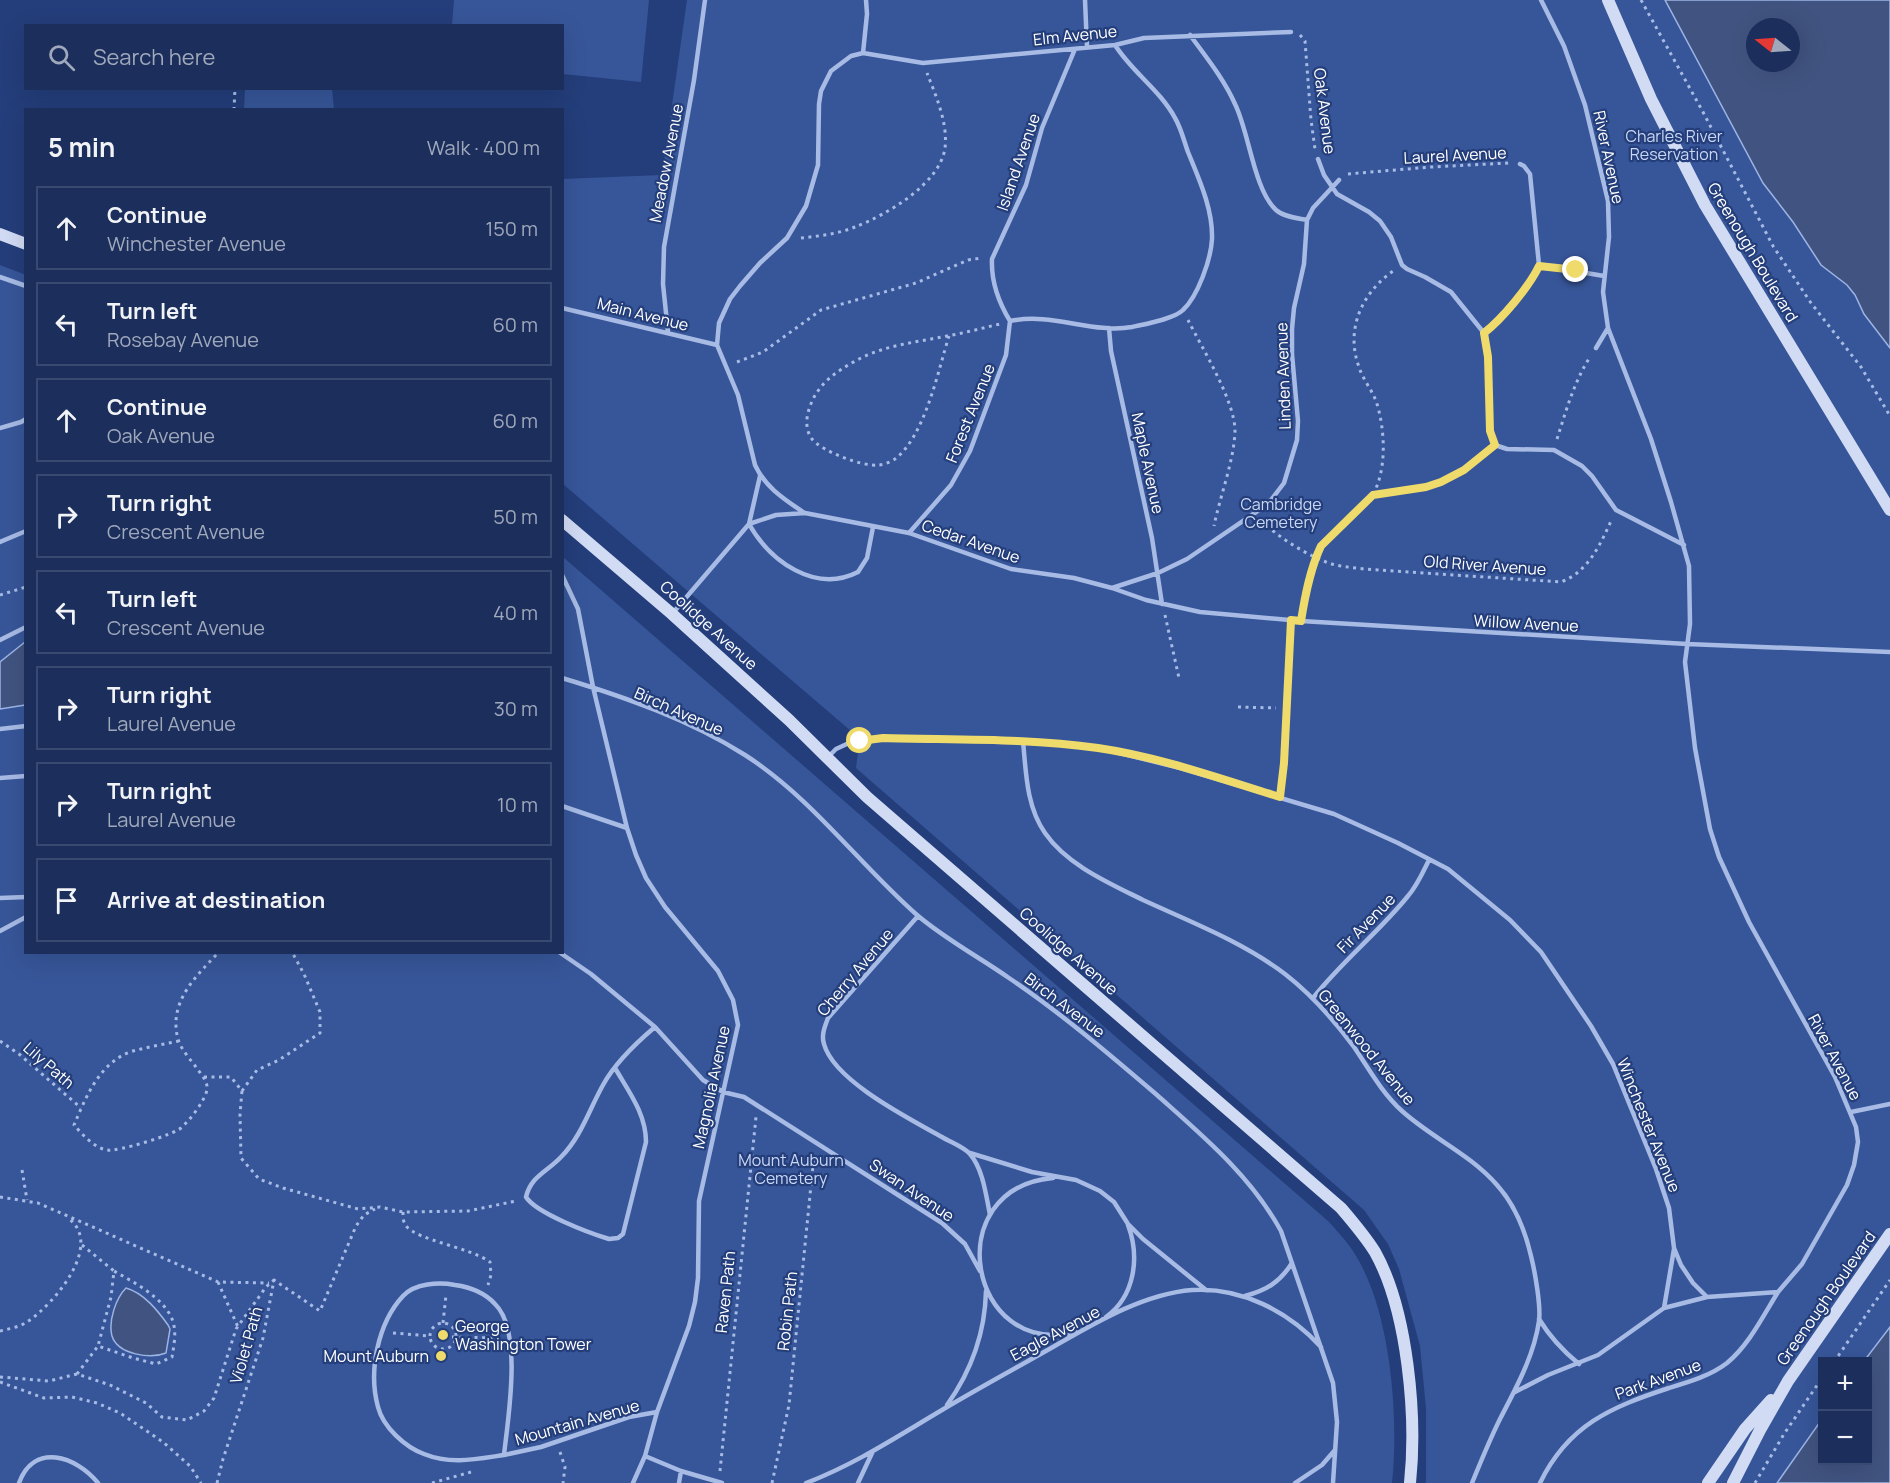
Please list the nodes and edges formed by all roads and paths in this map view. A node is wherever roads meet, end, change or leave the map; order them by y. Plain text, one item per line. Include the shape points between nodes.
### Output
1 (705, 0) edge
2 (866, 0) edge
3 (1085, 0) edge
4 (1541, 0) edge
5 (1608, 0) edge
6 (1641, 0) edge
7 (1291, 32) joint
8 (1190, 35) junction
9 (1115, 45) junction
10 (1087, 47) junction
11 (1075, 49) junction
12 (863, 53) junction
13 (923, 63) junction
14 (235, 90) edge
15 (234, 108) edge
16 (1318, 159) joint
17 (1520, 164) joint
18 (1339, 180) joint
19 (1331, 188) junction
20 (1307, 220) junction
21 (0, 234) edge
22 (787, 238) junction
23 (24, 243) edge
24 (992, 259) junction
25 (1402, 265) junction
26 (1539, 266) junction
27 (1604, 276) junction
28 (0, 277) edge
29 (24, 285) edge
30 (564, 308) edge
31 (1183, 310) junction
32 (1010, 321) junction
33 (1109, 328) junction
34 (1608, 328) junction
35 (668, 332) junction
36 (1484, 333) junction
37 (949, 336) junction
38 (717, 345) junction
39 (1596, 348) joint
40 (726, 367) junction
41 (1890, 416) edge
42 (24, 420) edge
43 (0, 428) edge
44 (1495, 445) junction
45 (1554, 450) junction
46 (760, 476) junction
47 (1373, 495) junction
48 (1616, 510) junction
49 (1890, 510) edge
50 (805, 513) junction
51 (1253, 514) junction
52 (564, 522) edge
53 (749, 524) junction
54 (873, 527) junction
55 (24, 532) edge
56 (909, 532) junction
57 (0, 542) edge
58 (1210, 543) junction
59 (1684, 545) junction
60 (1316, 556) junction
61 (1158, 573) junction
62 (564, 579) edge
63 (24, 588) edge
64 (1112, 588) junction
65 (0, 595) edge
66 (1162, 604) junction
67 (672, 614) junction
68 (1291, 620) junction
69 (1301, 621) junction
70 (24, 628) edge
71 (0, 640) edge
72 (1687, 644) junction
73 (1890, 652) edge
74 (1179, 678) dead end
75 (564, 679) edge
76 (593, 687) junction
77 (1238, 707) dead end
78 (1269, 708) dead end
79 (24, 726) edge
80 (0, 729) edge
81 (1023, 741) junction
82 (826, 758) junction
83 (24, 776) edge
84 (0, 778) edge
85 (1280, 797) junction
86 (564, 807) edge
87 (627, 828) junction
88 (1429, 860) junction
89 (24, 897) edge
90 (0, 898) edge
91 (918, 916) junction
92 (24, 918) edge
93 (0, 931) edge
94 (217, 954) edge
95 (293, 954) edge
96 (562, 954) edge
97 (1313, 998) junction
98 (655, 1027) junction
99 (0, 1041) edge
100 (179, 1041) junction
101 (615, 1068) junction
102 (204, 1077) junction
103 (242, 1091) junction
104 (723, 1092) junction
105 (1890, 1104) edge
106 (757, 1105) junction
107 (81, 1108) junction
108 (1851, 1112) junction
109 (815, 1141) junction
110 (969, 1153) junction
111 (22, 1170) dead end
112 (1061, 1178) junction
113 (0, 1197) edge
114 (526, 1197) junction
115 (27, 1200) junction
116 (380, 1207) junction
117 (403, 1212) junction
118 (64, 1215) junction
119 (990, 1215) junction
120 (1128, 1224) junction
121 (1890, 1234) edge
122 (82, 1245) junction
123 (1674, 1248) junction
124 (1292, 1263) junction
125 (980, 1270) junction
126 (114, 1271) junction
127 (1890, 1280) edge
128 (273, 1281) junction
129 (218, 1282) junction
130 (986, 1289) junction
131 (1206, 1290) junction
132 (1778, 1292) junction
133 (446, 1294) dead end
134 (486, 1296) junction
135 (1245, 1296) junction
136 (1707, 1296) junction
137 (1664, 1308) junction
138 (1539, 1319) junction
139 (443, 1323) junction
140 (1096, 1324) junction
141 (238, 1327) junction
142 (1082, 1330) junction
143 (0, 1331) edge
144 (394, 1333) dead end
145 (430, 1336) junction
146 (455, 1337) junction
147 (498, 1338) dead end
148 (98, 1346) junction
149 (1323, 1348) junction
150 (1837, 1357) edge
151 (1579, 1364) junction
152 (77, 1374) junction
153 (0, 1377) edge
154 (0, 1382) edge
155 (1788, 1382) junction
156 (1818, 1384) edge
157 (1515, 1392) junction
158 (946, 1408) junction
159 (657, 1412) junction
160 (556, 1442) junction
161 (1335, 1450) junction
162 (873, 1451) junction
163 (504, 1455) junction
164 (645, 1456) junction
165 (474, 1460) junction
166 (681, 1471) junction
167 (19, 1483) edge
168 (98, 1483) edge
169 (201, 1483) edge
170 (217, 1483) edge
171 (432, 1483) edge
172 (563, 1483) edge
173 (633, 1483) edge
174 (679, 1483) edge
175 (720, 1483) edge
176 (772, 1483) edge
177 (806, 1483) edge
178 (858, 1483) edge
179 (1295, 1483) edge
180 (1333, 1483) edge
181 (1410, 1483) edge
182 (1472, 1483) edge
183 (1540, 1483) edge
184 (1708, 1483) edge
185 (1733, 1483) edge
186 (1755, 1483) edge

1 - 35 lane, Meadow Avenue via 664,247
2 - 12 lane
3 - 10 lane
4 - 27 lane, River Avenue via 1564,46 1599,159 1608,201
5 - 49 street, Greenough Boulevard via 1651,99 1705,205
6 - 41 path via 1773,246 1857,362
7 - 8 lane, Elm Avenue
7 - 16 path, Oak Avenue via 1300,34 1305,41
8 - 9 lane, Elm Avenue via 1144,38
8 - 20 lane via 1230,92 1271,204 1283,214
9 - 10 lane, Elm Avenue
9 - 31 lane via 1175,117 1209,214 1212,239 1207,262 1199,286
10 - 11 lane, Elm Avenue
11 - 13 lane, Elm Avenue
11 - 24 lane, Island Avenue via 1042,128 1026,185
12 - 13 lane, Elm Avenue
12 - 22 lane via 840,63 826,79 819,104 816,178 799,222
13 - 22 path via 944,126 945,150 936,170 890,210 853,228 822,236
14 - 15 path
16 - 19 lane, Oak Avenue
17 - 18 path, Laurel Avenue via 1349,173
17 - 26 lane, Laurel Avenue via 1530,174
18 - 19 lane
19 - 20 lane
19 - 25 lane via 1380,221
20 - 51 lane, Linden Avenue via 1304,264 1292,329 1297,440 1284,483 1268,504
21 - 23 street
22 - 38 lane via 730,299 719,323
24 - 32 lane via 996,291
24 - 40 path via 968,260 916,283 821,310 763,352
25 - 36 lane via 1451,292
25 - 47 path via 1366,298 1355,327 1354,353 1376,401 1382,438 1382,461
26 - 27 lane
26 - 36 lane
27 - 34 lane, River Avenue
28 - 29 lane
30 - 35 lane, Main Avenue
31 - 33 lane via 1131,327
31 - 58 path via 1221,385 1235,430
32 - 33 lane via 1032,318
32 - 37 path
32 - 56 lane, Forest Avenue via 1006,355 970,451 951,485
33 - 61 lane, Maple Avenue
34 - 39 lane
34 - 59 lane, River Avenue via 1651,439
35 - 38 lane, Main Avenue
36 - 44 lane via 1490,431
37 - 37 path via 875,352 829,377 810,405 807,426 813,440 827,451 865,464 876,466 894,459 920,424
38 - 40 lane
39 - 45 path via 1577,381
40 - 46 lane via 738,395
42 - 43 lane
44 - 45 lane
44 - 47 path via 1464,470 1441,482
45 - 48 lane via 1582,466
46 - 50 lane via 784,500
46 - 53 lane
47 - 60 path via 1321,546
48 - 59 lane
48 - 60 path, Old River Avenue via 1588,562 1561,582 1364,569 1336,565
50 - 53 lane via 776,515
50 - 54 lane, Cedar Avenue
51 - 58 lane, Linden Avenue
51 - 60 path, Old River Avenue
52 - 67 street, Coolidge Avenue
53 - 54 lane via 768,550 795,571 817,578 840,578 858,572 867,558
53 - 67 lane
54 - 56 lane, Cedar Avenue
55 - 57 lane
56 - 64 lane, Cedar Avenue via 1011,569
58 - 61 lane, Linden Avenue
59 - 72 lane, River Avenue via 1691,597
60 - 69 path
61 - 64 lane, Linden Avenue
61 - 66 lane, Maple Avenue
62 - 76 lane, Magnolia Avenue via 578,609
63 - 65 path
64 - 66 lane, Cedar Avenue
66 - 68 lane, Willow Avenue via 1200,612
66 - 74 path
67 - 82 street, Coolidge Avenue
68 - 69 lane, Willow Avenue
68 - 85 lane
69 - 72 lane, Willow Avenue
70 - 71 lane
72 - 73 lane, Willow Avenue
72 - 108 lane, River Avenue via 1685,662 1695,748 1719,857 1770,963
75 - 76 lane, Birch Avenue
76 - 87 lane, Magnolia Avenue
76 - 91 lane, Birch Avenue via 726,744 769,771 819,815
77 - 78 path
79 - 80 lane
81 - 82 lane, Winchester Avenue via 872,739 849,743
81 - 85 lane, Winchester Avenue via 1099,748 1136,756
81 - 97 lane, Greenwood Avenue via 1036,815 1044,832 1061,851 1118,888 1251,952
82 - 181 street, Coolidge Avenue via 1341,1208 1359,1229 1388,1283 1404,1345 1411,1411
83 - 84 lane
85 - 88 lane, Winchester Avenue via 1334,814
86 - 87 lane
87 - 104 lane, Magnolia Avenue via 646,878 718,971 733,1000 738,1024
88 - 97 lane, Fir Avenue via 1410,895
88 - 123 lane, Winchester Avenue via 1448,868 1510,920 1541,952 1591,1026 1613,1064 1652,1158 1669,1208
89 - 90 lane
91 - 110 lane, Cherry Avenue via 828,1018 823,1044 832,1060 856,1084
91 - 124 lane, Birch Avenue via 1066,1020 1194,1129 1256,1191 1281,1231
92 - 93 lane
94 - 100 path via 184,994 176,1026
95 - 103 path via 320,1012 320,1033 257,1070
96 - 98 lane, Swan Avenue
97 - 138 lane, Greenwood Avenue via 1400,1109 1478,1166 1512,1203 1534,1267
98 - 101 lane
98 - 104 lane, Swan Avenue via 703,1080
99 - 107 path, Lily Path
100 - 102 path
100 - 107 path via 113,1060 102,1071
101 - 114 lane via 573,1143 533,1180
101 - 114 lane via 646,1127 646,1142 623,1234 609,1239 595,1234 542,1211
102 - 103 path via 231,1077
102 - 107 path via 207,1087 203,1100 180,1130 136,1146 107,1150 88,1140 74,1125
103 - 116 path via 241,1158 259,1179 358,1209
104 - 106 lane, Swan Avenue
104 - 159 lane, Magnolia Avenue via 699,1201 695,1302
105 - 108 lane
106 - 109 lane, Swan Avenue
106 - 175 path, Raven Path
108 - 132 lane, River Avenue via 1858,1142 1847,1185 1802,1264
109 - 125 lane, Swan Avenue via 954,1233
109 - 176 path, Robin Path via 789,1405
110 - 112 lane, Cherry Avenue
110 - 119 lane via 982,1178
111 - 115 path
112 - 119 lane via 1022,1186
112 - 120 lane, Cherry Avenue via 1083,1182 1100,1191 1114,1202
113 - 115 path
114 - 117 path via 468,1211
115 - 118 path
116 - 117 path
116 - 128 path via 364,1215 356,1226 320,1311
117 - 134 path via 405,1225 411,1230 476,1253 490,1262
118 - 122 path via 80,1229
118 - 129 path
119 - 125 lane via 980,1240
120 - 131 lane, Cherry Avenue
120 - 140 lane via 1134,1245 1134,1271 1122,1300
121 - 155 street, Greenough Boulevard
122 - 126 path
122 - 143 path via 69,1278 47,1306 24,1324
123 - 136 lane, Winchester Avenue via 1693,1283
123 - 137 lane
124 - 135 lane via 1272,1286
124 - 149 lane, Birch Avenue
125 - 130 lane
126 - 148 path
126 - 148 path via 160,1303 172,1319 172,1357 156,1364
127 - 150 path
128 - 129 path
128 - 141 path
128 - 170 path, Violet Path via 263,1338
129 - 141 path
130 - 142 lane via 1000,1311 1023,1328 1048,1334
130 - 158 lane via 977,1349 969,1371
131 - 135 lane, Eagle Avenue
131 - 140 lane, Eagle Avenue via 1158,1297
132 - 136 lane
132 - 183 lane, Park Avenue via 1728,1362 1708,1375 1610,1410 1567,1443
133 - 139 path
134 - 163 lane, Mountain Avenue via 506,1321 509,1338 511,1398
134 - 165 lane, Mountain Avenue via 448,1284 418,1287 405,1294 382,1332 373,1380 378,1408 389,1428 407,1445 438,1459
135 - 149 lane, Eagle Avenue via 1299,1324
136 - 137 lane
137 - 151 lane
138 - 151 lane via 1549,1336
138 - 157 lane, Greenwood Avenue
139 - 145 path via 435,1325
139 - 146 path via 454,1328
140 - 142 lane, Eagle Avenue
141 - 152 path via 214,1398 204,1411 187,1420 162,1417 146,1403
142 - 158 lane, Eagle Avenue
144 - 145 path
145 - 146 path via 441,1350 452,1347
146 - 147 path
148 - 152 path
149 - 161 lane, Birch Avenue via 1336,1401
151 - 157 lane
152 - 153 path via 49,1381
154 - 169 path via 44,1398 72,1397 120,1413 163,1442 190,1466
155 - 184 street, Greenough Boulevard via 1745,1429
155 - 185 street, Greenough Boulevard
156 - 186 path
157 - 182 lane
158 - 162 lane, Eagle Avenue
159 - 160 lane, Mountain Avenue via 629,1417
159 - 164 lane, Magnolia Avenue
160 - 163 lane, Mountain Avenue
160 - 172 path via 565,1467
161 - 179 lane via 1322,1465
161 - 180 lane, Birch Avenue
162 - 177 lane, Eagle Avenue
162 - 178 lane
163 - 165 lane, Mountain Avenue
164 - 166 lane
164 - 173 lane, Magnolia Avenue
165 - 171 path via 472,1471
166 - 174 lane
166 - 175 lane
167 - 168 lane via 23,1471 44,1457 78,1465

